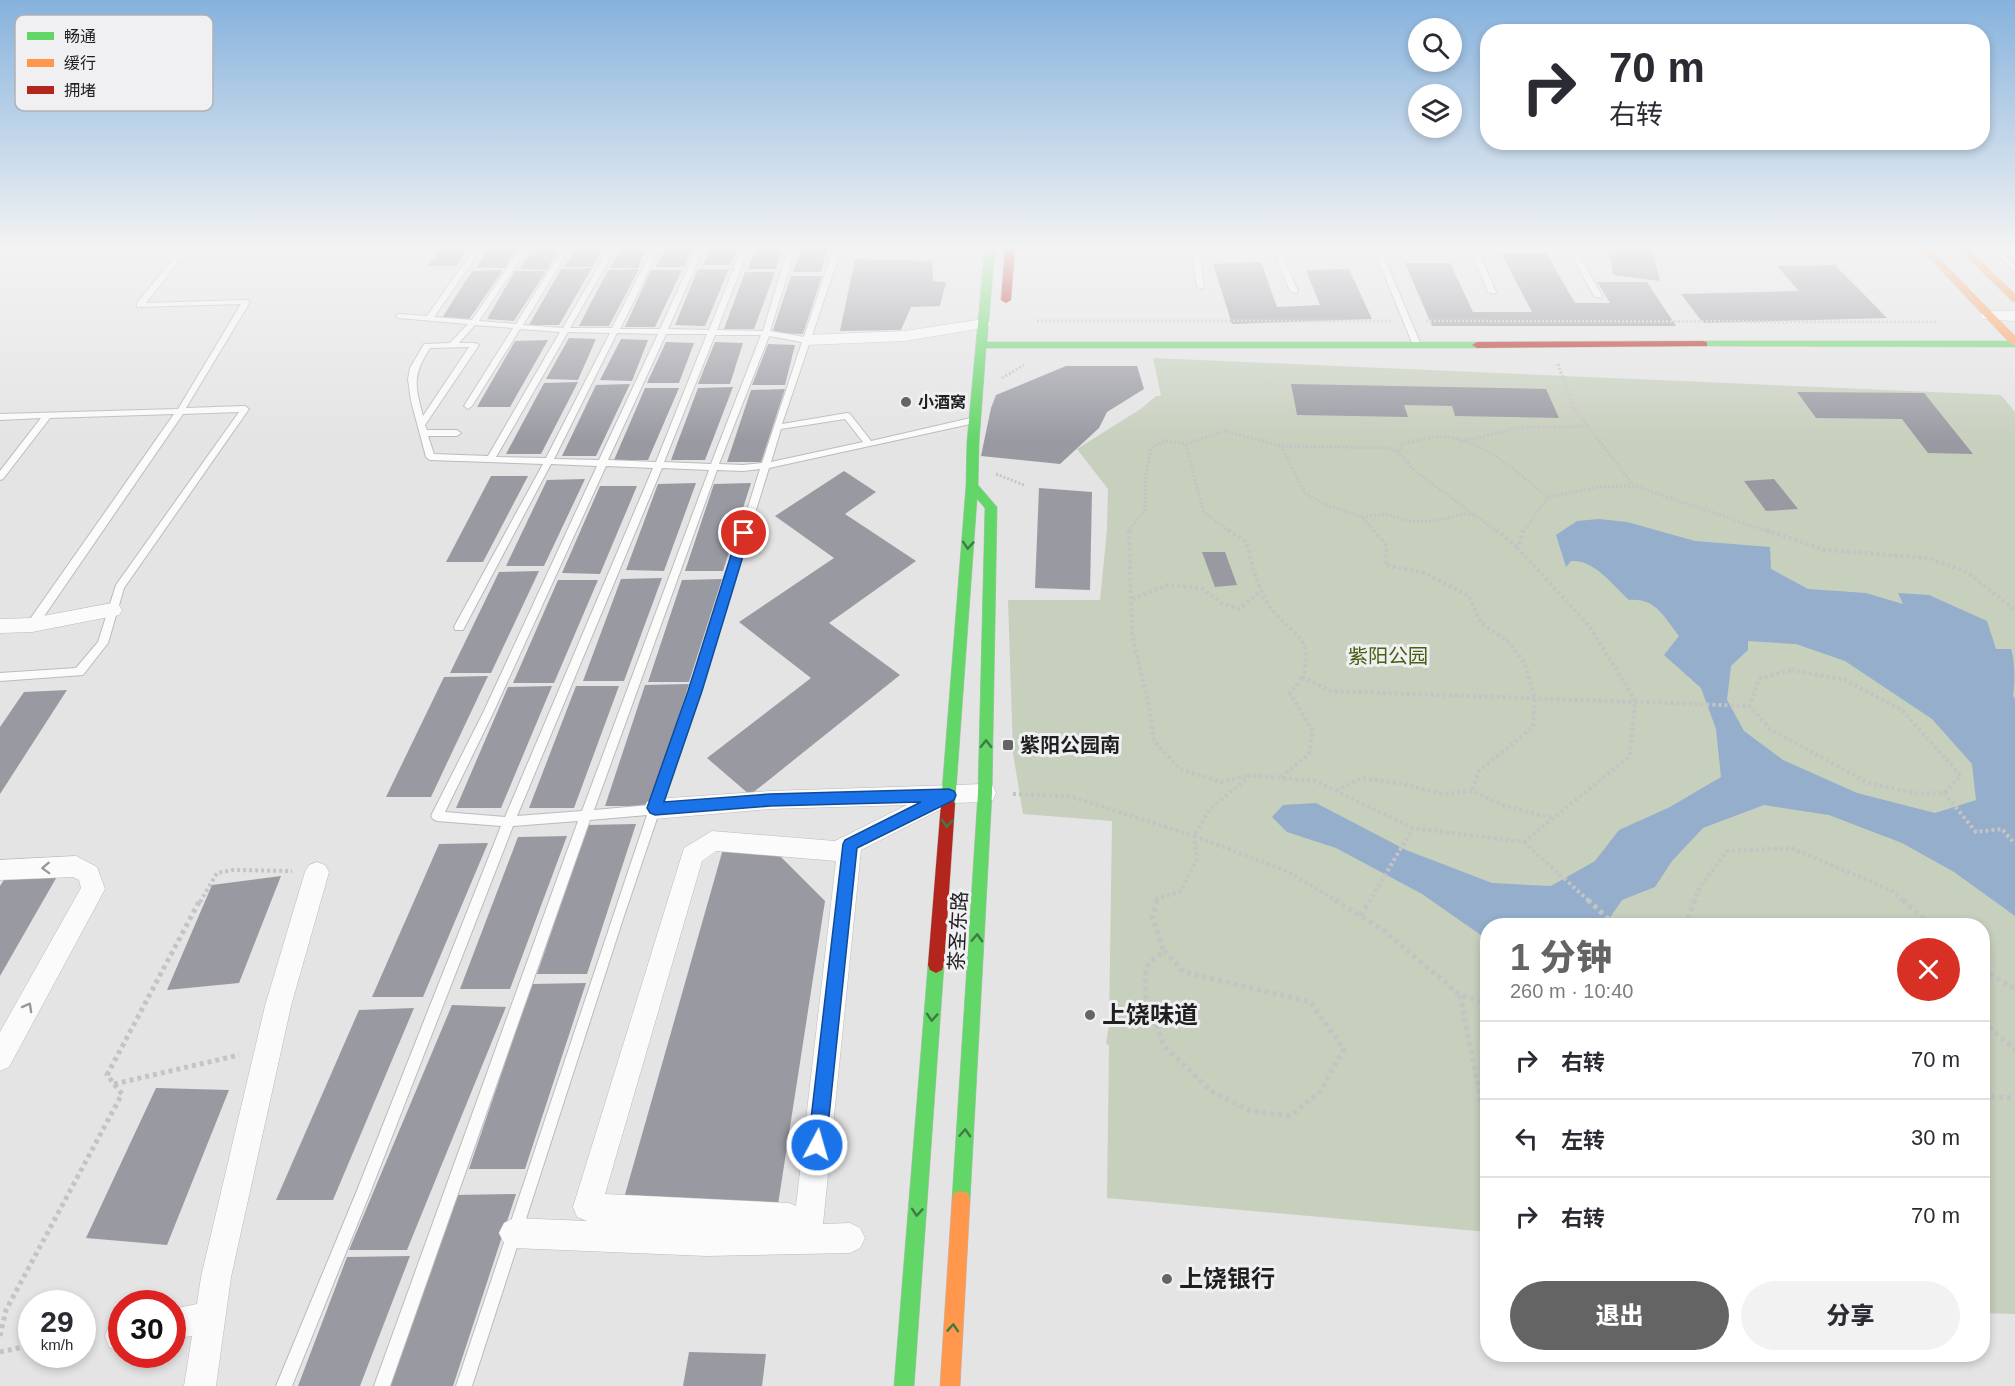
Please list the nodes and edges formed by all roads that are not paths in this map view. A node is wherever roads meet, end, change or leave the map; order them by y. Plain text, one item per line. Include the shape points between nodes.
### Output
1 (240, 313) edge
2 (433, 313) edge
3 (480, 313) edge
4 (527, 313) edge
5 (577, 313) edge
6 (625, 313) edge
7 (672, 313) edge
8 (720, 313) edge
9 (772, 313) edge
10 (815, 313) edge
11 (985, 313) edge
12 (1005, 313) edge
13 (1403, 313) edge
14 (1985, 313) edge
15 (399, 316) dead end
16 (1988, 316) junction
17 (2015, 316) edge
18 (429, 319) junction
19 (474, 322) junction
20 (984, 324) junction
21 (519, 326) junction
22 (567, 330) junction
23 (616, 331) junction
24 (664, 331) junction
25 (712, 332) junction
26 (766, 333) junction
27 (806, 340) junction
28 (2015, 343) edge
29 (453, 345) junction
30 (983, 345) junction
31 (1003, 345) junction
32 (1418, 345) junction
33 (979, 379) junction
34 (468, 406) dead end
35 (180, 412) junction
36 (48, 415) junction
37 (0, 417) edge
38 (975, 420) junction
39 (777, 427) junction
40 (423, 428) junction
41 (457, 433) dead end
42 (868, 443) junction
43 (491, 458) junction
44 (549, 460) junction
45 (604, 462) junction
46 (659, 465) junction
47 (765, 465) junction
48 (714, 467) junction
49 (0, 477) edge
50 (972, 486) junction
51 (112, 610) junction
52 (32, 624) junction
53 (0, 626) edge
54 (459, 627) dead end
55 (0, 676) edge
56 (985, 793) junction
57 (949, 795) junction
58 (655, 808) junction
59 (586, 815) junction
60 (508, 822) junction
61 (850, 844) junction
62 (0, 870) edge
63 (317, 872) road end
64 (0, 1058) edge
65 (514, 1233) junction
66 (807, 1238) junction
67 (850, 1238) dead end
68 (210, 1317) junction
69 (186, 1321) edge
70 (200, 1386) edge
71 (284, 1386) edge
72 (382, 1386) edge
73 (464, 1386) edge
74 (904, 1386) edge
75 (950, 1386) edge

1 - 35 lane
2 - 18 lane
3 - 19 lane
4 - 21 lane
5 - 22 lane
6 - 23 lane
7 - 24 lane
8 - 25 lane
9 - 26 lane
10 - 27 lane
11 - 20 main road
12 - 31 main road
13 - 32 lane
14 - 16 main road
15 - 18 lane
16 - 17 street
16 - 28 main road
18 - 19 lane
19 - 21 lane
19 - 29 lane
20 - 27 street via 905,336
20 - 30 main road
21 - 22 lane
21 - 34 lane
22 - 23 lane
22 - 43 lane
23 - 24 lane
23 - 44 lane
24 - 25 lane
24 - 45 lane
25 - 26 lane
25 - 46 lane
26 - 27 lane
26 - 48 lane
27 - 39 lane
28 - 32 main road
29 - 40 lane via 427,346 413,371
29 - 40 lane via 475,345
30 - 31 main road
30 - 33 main road, 茶圣东路
31 - 32 main road
31 - 33 main road
33 - 38 main road, 茶圣东路
35 - 36 lane
35 - 51 lane via 245,409 119,587
35 - 52 lane
36 - 37 lane
36 - 49 lane
38 - 42 lane
38 - 50 main road, 茶圣东路
39 - 42 lane via 847,416
39 - 47 lane
40 - 41 lane
40 - 43 lane via 430,457
42 - 47 lane
43 - 44 lane
44 - 45 lane
44 - 54 lane
45 - 46 lane
45 - 60 lane via 437,816
46 - 48 lane
46 - 60 lane
47 - 48 lane
47 - 58 lane
48 - 59 lane
56 -> 50 main road, 茶圣东路 via 991,507
50 -> 57 main road, 茶圣东路
51 - 52 street
51 - 55 lane via 103,643 79,672
52 - 53 street
56 - 57 street
75 -> 56 main road, 茶圣东路
57 - 58 street
57 - 61 street
57 -> 74 main road, 茶圣东路
58 - 59 lane
58 - 65 lane
59 - 60 lane
59 - 72 lane
60 - 71 lane
61 - 66 street
61 - 66 street via 837,851 712,841 692,855 588,1207 789,1218
64 -> 62 street via 93,889 89,874 76,866
63 - 68 street via 279,1006
65 - 66 street via 707,1241
65 - 73 lane
66 - 67 street
68 - 69 street
68 - 70 street

